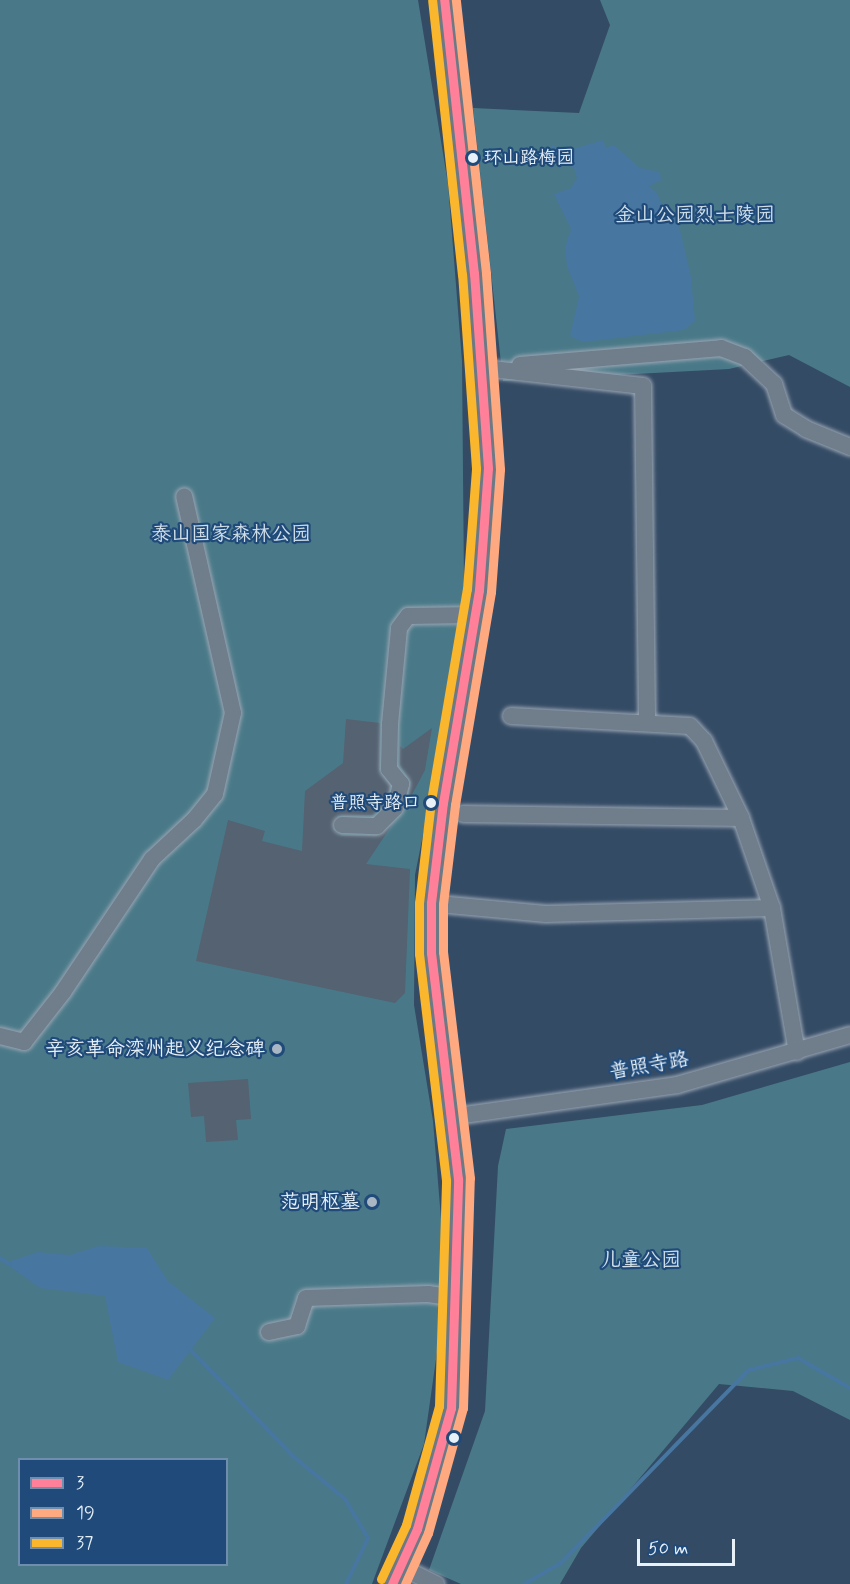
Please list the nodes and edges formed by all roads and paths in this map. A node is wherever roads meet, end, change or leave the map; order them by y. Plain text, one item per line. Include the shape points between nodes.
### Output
1 (444, 0) edge
2 (483, 368) junction
3 (850, 447) edge
4 (184, 496) dead end
5 (475, 615) junction
6 (511, 716) dead end
7 (647, 723) junction
8 (463, 814) dead end
9 (741, 818) junction
10 (342, 825) dead end
11 (449, 905) dead end
12 (772, 908) junction
13 (850, 1035) edge
14 (0, 1036) edge
15 (797, 1052) junction
16 (450, 1118) junction
17 (455, 1298) junction
18 (269, 1332) dead end
19 (396, 1576) edge
20 (436, 1584) edge

1 - 2 main road
2 - 3 street via 721,348 745,357 774,384 784,415
2 - 5 main road via 488,468
2 - 7 street via 643,386
4 - 14 street via 233,713 215,794 152,860 63,992 24,1042
5 - 10 street via 408,616 399,628 389,769 401,784 395,808 377,826
5 - 16 main road via 443,803 431,903 431,953
6 - 7 street
7 - 9 street via 690,726 704,741
8 - 9 street
9 - 12 street
11 - 12 street via 546,914
12 - 15 street
13 - 15 street, 普照寺路
15 - 16 street, 普照寺路 via 677,1085
16 - 17 main road via 458,1179
17 - 18 street via 408,1294 306,1298 297,1326
17 - 19 main road via 445,1438 417,1530
19 - 20 street

